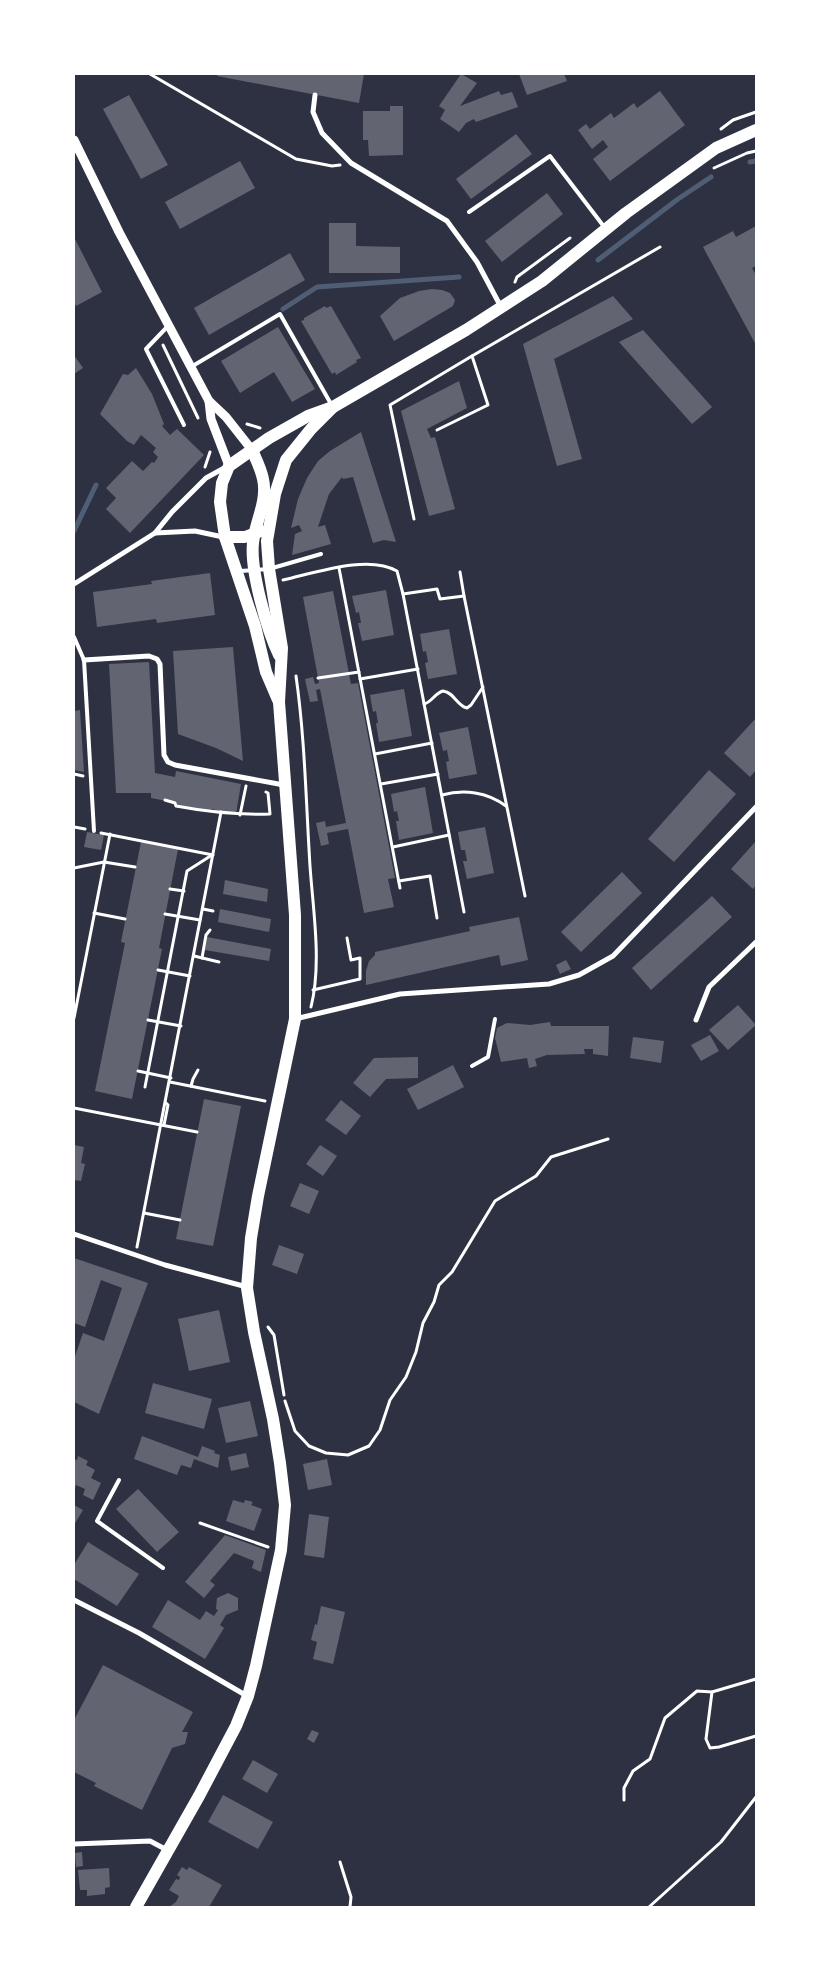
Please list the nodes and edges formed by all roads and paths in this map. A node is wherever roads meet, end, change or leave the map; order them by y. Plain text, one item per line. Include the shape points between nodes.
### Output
1 (150, 74) edge
2 (315, 95) dead end
3 (756, 130) edge
4 (74, 140) edge
5 (351, 163) junction
6 (469, 212) dead end
7 (607, 229) junction
8 (660, 248) dead end
9 (501, 308) junction
10 (168, 326) junction
11 (159, 336) junction
12 (472, 356) junction
13 (191, 367) junction
14 (209, 401) junction
15 (333, 407) junction
16 (184, 425) dead end
17 (202, 425) dead end
18 (437, 430) dead end
19 (252, 450) junction
20 (229, 466) junction
21 (414, 519) dead end
22 (269, 521) junction
23 (155, 533) junction
24 (255, 534) junction
25 (225, 537) junction
26 (322, 554) dead end
27 (273, 568) junction
28 (339, 568) junction
29 (235, 571) junction
30 (256, 571) junction
31 (460, 572) dead end
32 (280, 581) junction
33 (74, 584) edge
34 (281, 588) dead end
35 (403, 594) junction
36 (464, 596) junction
37 (74, 637) edge
38 (281, 659) junction
39 (84, 660) junction
40 (418, 669) junction
41 (359, 672) junction
42 (296, 675) dead end
43 (318, 678) dead end
44 (360, 679) junction
45 (483, 687) junction
46 (279, 702) junction
47 (424, 704) junction
48 (432, 743) junction
49 (375, 754) junction
50 (438, 774) junction
51 (246, 783) dead end
52 (381, 784) junction
53 (285, 785) junction
54 (442, 795) junction
55 (165, 800) dead end
56 (507, 806) junction
57 (756, 808) edge
58 (221, 812) junction
59 (270, 814) dead end
60 (240, 815) junction
61 (94, 831) dead end
62 (450, 836) junction
63 (393, 846) junction
64 (213, 855) junction
65 (104, 862) junction
66 (135, 867) dead end
67 (74, 868) edge
68 (399, 881) junction
69 (400, 888) dead end
70 (170, 889) dead end
71 (184, 891) junction
72 (524, 896) dead end
73 (203, 909) junction
74 (213, 911) dead end
75 (464, 912) dead end
76 (94, 913) junction
77 (165, 914) dead end
78 (179, 916) junction
79 (437, 918) dead end
80 (125, 919) dead end
81 (200, 920) junction
82 (210, 930) dead end
83 (347, 938) dead end
84 (756, 942) edge
85 (194, 956) junction
86 (202, 958) junction
87 (219, 962) dead end
88 (158, 970) dead end
89 (168, 971) junction
90 (190, 976) junction
91 (314, 990) junction
92 (308, 1016) junction
93 (74, 1018) edge
94 (495, 1019) dead end
95 (148, 1020) dead end
96 (295, 1020) junction
97 (696, 1020) dead end
98 (158, 1022) junction
99 (180, 1026) junction
100 (472, 1066) dead end
101 (198, 1070) dead end
102 (138, 1071) dead end
103 (148, 1074) junction
104 (170, 1080) junction
105 (191, 1086) junction
106 (145, 1087) dead end
107 (278, 1104) junction
108 (74, 1108) edge
109 (163, 1125) junction
110 (198, 1132) dead end
111 (608, 1139) dead end
112 (144, 1213) junction
113 (180, 1220) dead end
114 (74, 1234) edge
115 (135, 1254) junction
116 (247, 1288) junction
117 (252, 1318) junction
118 (119, 1480) dead end
119 (200, 1523) dead end
120 (267, 1546) dead end
121 (163, 1568) dead end
122 (74, 1600) edge
123 (756, 1679) edge
124 (712, 1692) junction
125 (248, 1696) junction
126 (756, 1736) edge
127 (756, 1797) edge
128 (624, 1800) dead end
129 (74, 1844) edge
130 (168, 1850) junction
131 (340, 1862) dead end
132 (136, 1907) edge
133 (350, 1907) edge
134 (649, 1907) edge

1 - 5 path via 296,159 332,166
2 - 5 street via 312,112 322,133
3 - 7 main road via 716,148
4 - 10 street
5 - 9 street via 447,221 477,262
6 - 7 lane via 550,156
7 - 9 main road via 542,281
8 - 12 path
9 - 15 main road
10 - 11 lane
10 - 13 street
11 - 16 lane via 146,349
11 - 17 path
12 - 18 path via 488,405
12 - 21 path via 390,405
13 - 14 street
13 - 15 lane via 280,314
14 - 19 street
14 - 20 street via 211,419
15 - 19 main road via 308,416
15 - 22 main road via 311,428 286,460
19 - 20 main road
19 - 24 main road via 263,479 264,492
20 - 23 street via 206,478
20 - 25 main road via 222,483 220,502
22 - 24 main road via 263,530
22 - 27 main road via 267,541
23 - 25 street via 195,531
23 - 33 street
24 - 25 main road
24 - 30 main road
25 - 29 main road
26 - 27 lane
27 - 30 lane
27 - 32 path
27 - 38 main road
28 - 32 path
28 - 35 path via 359,563 388,566 397,571
28 - 41 path
29 - 30 lane
29 - 46 main road via 255,626 266,672
30 - 38 main road via 270,636
31 - 36 path
32 - 34 path
35 - 36 path via 437,589 440,599
35 - 40 path
36 - 45 path
37 - 39 lane
38 - 46 main road
39 - 53 street via 149,656 157,659 160,664 164,755 168,762
39 - 61 lane
40 - 44 path
40 - 47 path
41 - 43 path
41 - 44 path
42 - 91 path via 315,914
44 - 49 path
45 - 47 path via 467,708 452,694 443,691
45 - 56 path
46 - 53 main road
47 - 48 path
48 - 49 path
48 - 50 path
49 - 52 path
50 - 52 path
50 - 54 path
51 - 60 path
52 - 63 path
53 - 96 main road via 295,915
54 - 56 path via 455,791 477,793
54 - 62 path
55 - 58 path via 176,806
56 - 72 path
57 - 92 street via 613,956 579,975 549,984 400,994
58 - 60 path
58 - 64 path
59 - 60 path
62 - 63 path
62 - 75 path
63 - 68 path
64 - 65 path via 108,834
64 - 71 path via 187,871
64 - 73 path
65 - 66 path
65 - 67 path
65 - 76 path
68 - 69 path
68 - 79 path via 430,876
70 - 71 path
71 - 78 path
73 - 74 path
73 - 81 path
76 - 80 path
76 - 93 path
77 - 78 path
78 - 81 path
78 - 89 path
81 - 85 path
82 - 86 path
83 - 91 path via 351,960 360,958 360,979
84 - 97 street via 709,986
85 - 86 path
85 - 90 path
86 - 87 path
88 - 89 path
89 - 90 path
89 - 98 path
90 - 99 path
91 - 92 path
92 - 96 street
94 - 100 lane via 488,1057
95 - 98 path
96 - 107 main road
98 - 99 path
98 - 103 path
99 - 104 path
101 - 105 path
102 - 103 path
103 - 104 path
103 - 106 path
104 - 105 path
104 - 109 path
105 - 107 path
107 - 116 main road via 258,1196
108 - 109 path
109 - 110 path
109 - 112 path
111 - 117 path via 551,1157 536,1176 495,1201 452,1272 439,1285 406,1377 390,1400 380,1430 369,1446 348,1455 326,1453 304,1441 295,1431 284,1400 274,1335 266,1325
112 - 113 path
112 - 115 path
114 - 115 street
115 - 116 street
116 - 117 main road
117 - 125 main road via 273,1419 285,1505 280,1555
118 - 121 lane via 97,1521
119 - 120 path
122 - 125 street via 139,1633
123 - 124 path
124 - 126 path via 706,1740 710,1748
124 - 128 path via 697,1691 665,1718 650,1759 633,1772 624,1788
125 - 130 main road via 236,1726
127 - 134 path via 721,1842
129 - 130 street via 150,1841
130 - 132 main road
131 - 133 path via 351,1897

